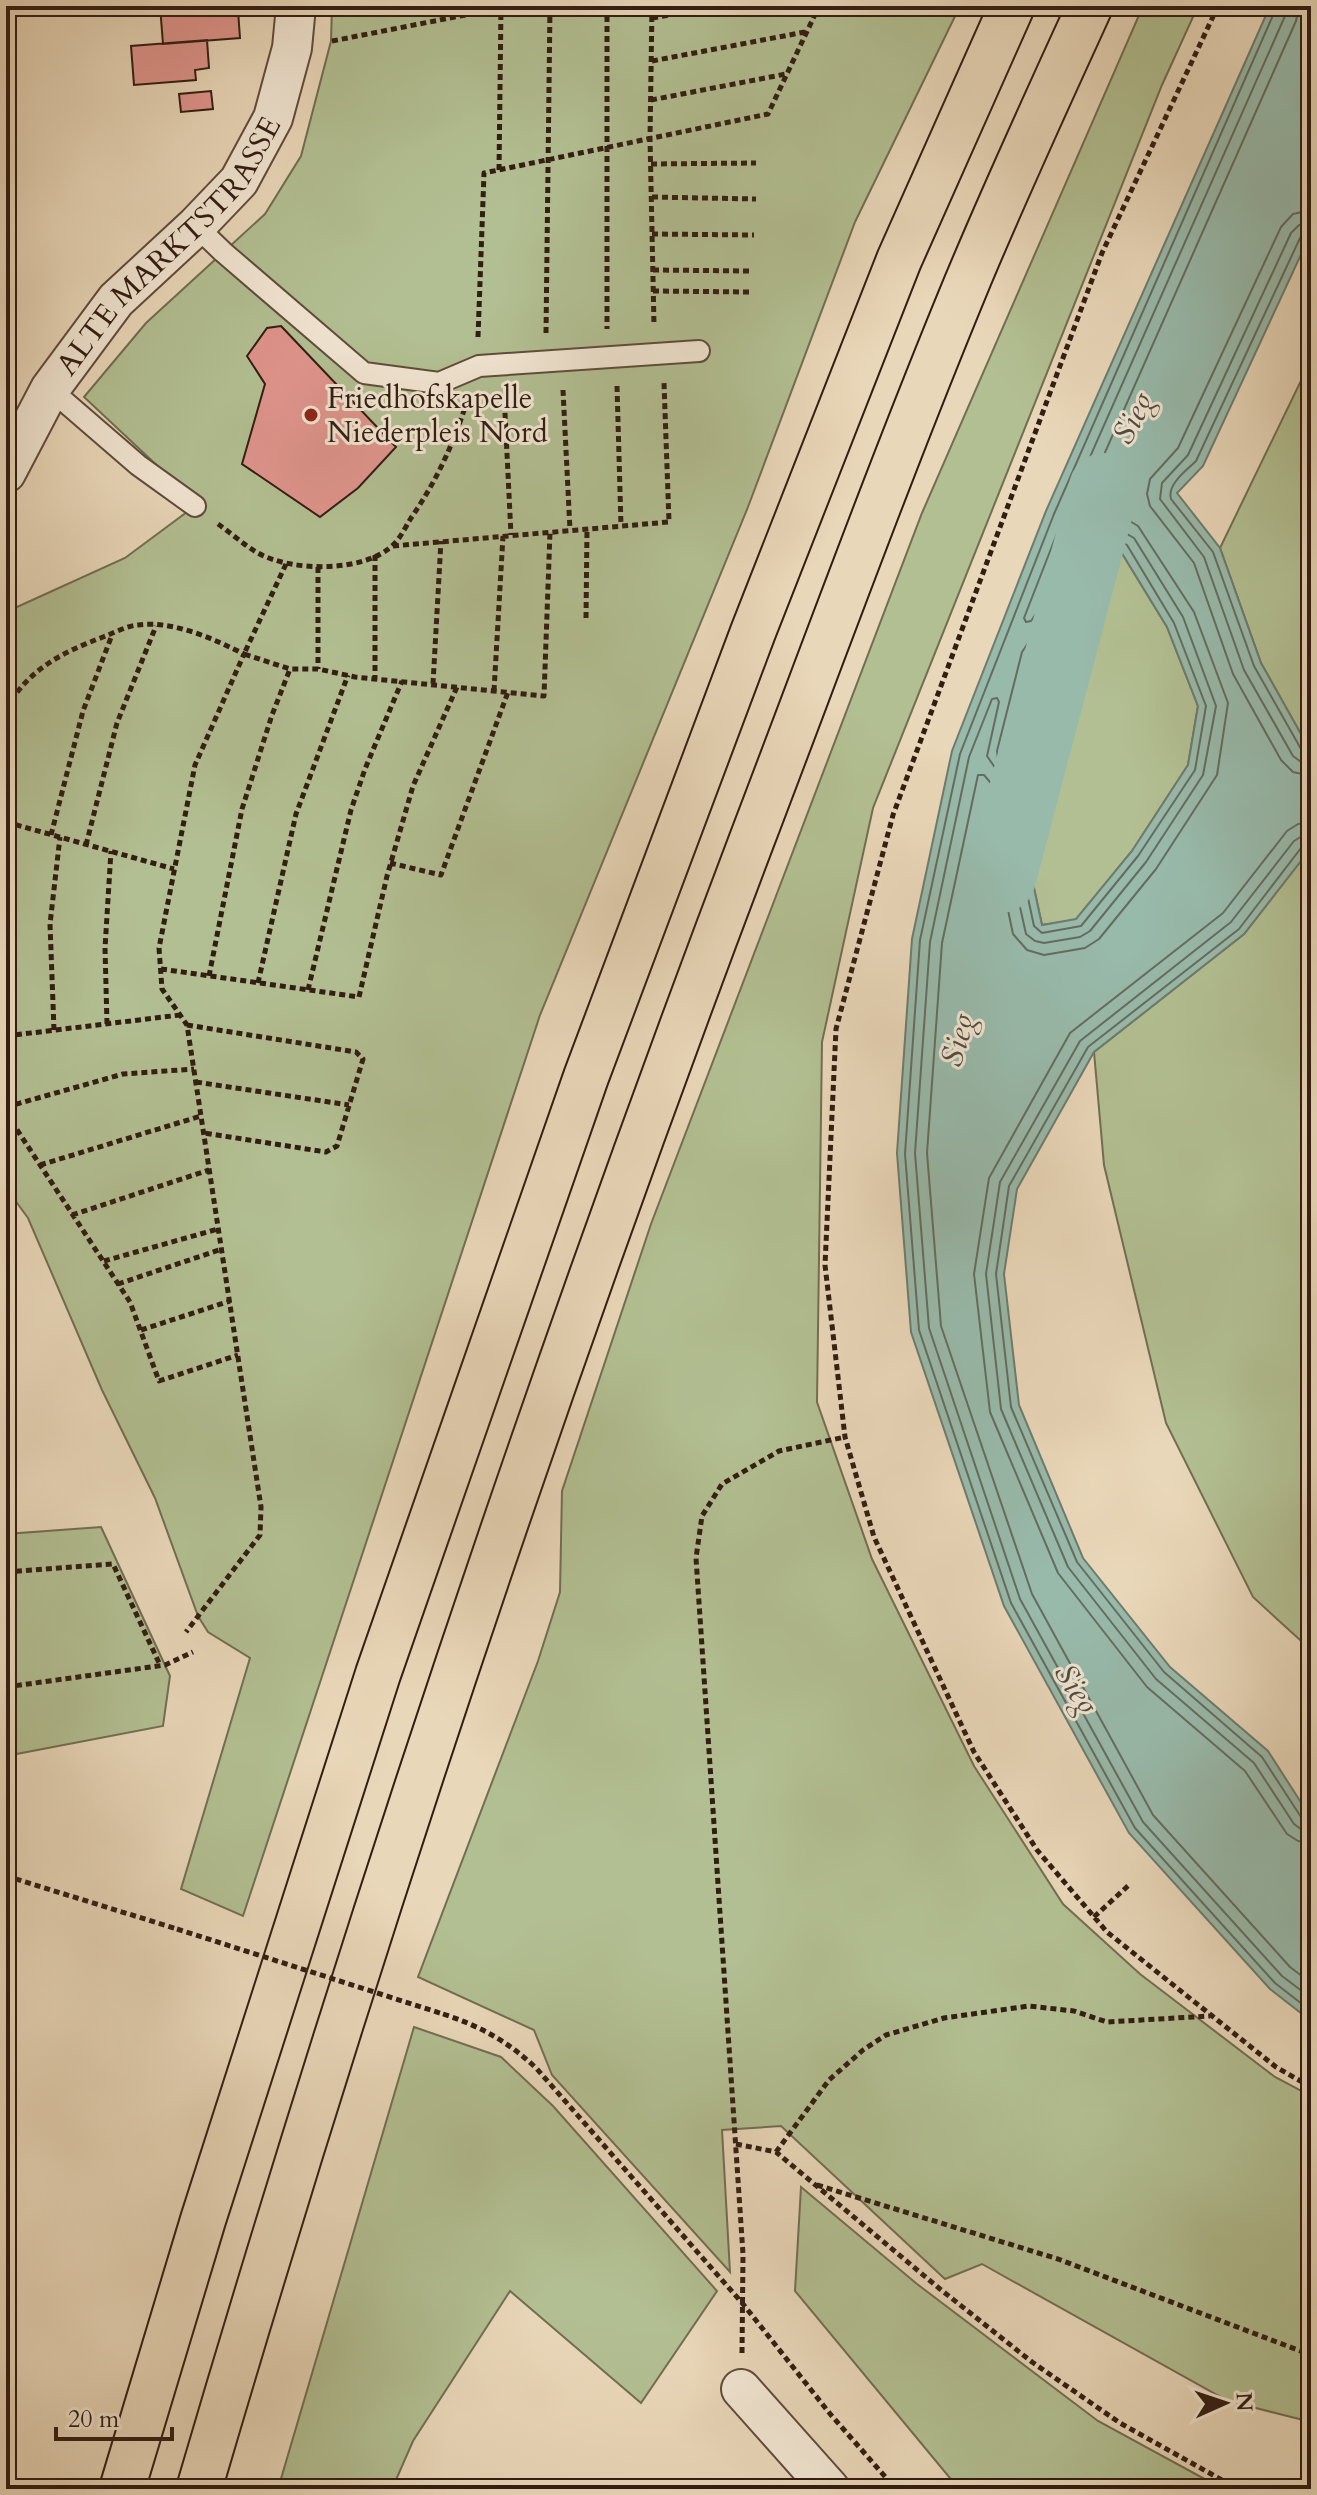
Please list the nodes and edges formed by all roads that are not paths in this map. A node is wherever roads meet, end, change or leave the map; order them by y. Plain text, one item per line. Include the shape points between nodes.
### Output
1 (296, 6) edge
2 (1012, 6) edge
3 (1090, 6) edge
4 (196, 226) junction
5 (699, 351) dead end
6 (50, 389) junction
7 (6, 473) edge
8 (195, 506) road end
9 (741, 2389) road end
10 (122, 2489) edge
11 (199, 2489) edge
12 (830, 2489) edge

1 - 4 street, ALTE MARKTSTRASSE via 292,48 273,118 239,181
2 - 10 highway via 899,260 586,1077 373,1690
3 - 11 highway via 967,284 655,1097 448,1693 273,2234
4 - 5 lane via 364,373 439,383 479,366
4 - 6 street, ALTE MARKTSTRASSE via 116,300
6 - 7 street, ALTE MARKTSTRASSE
6 - 8 lane
9 - 12 street

